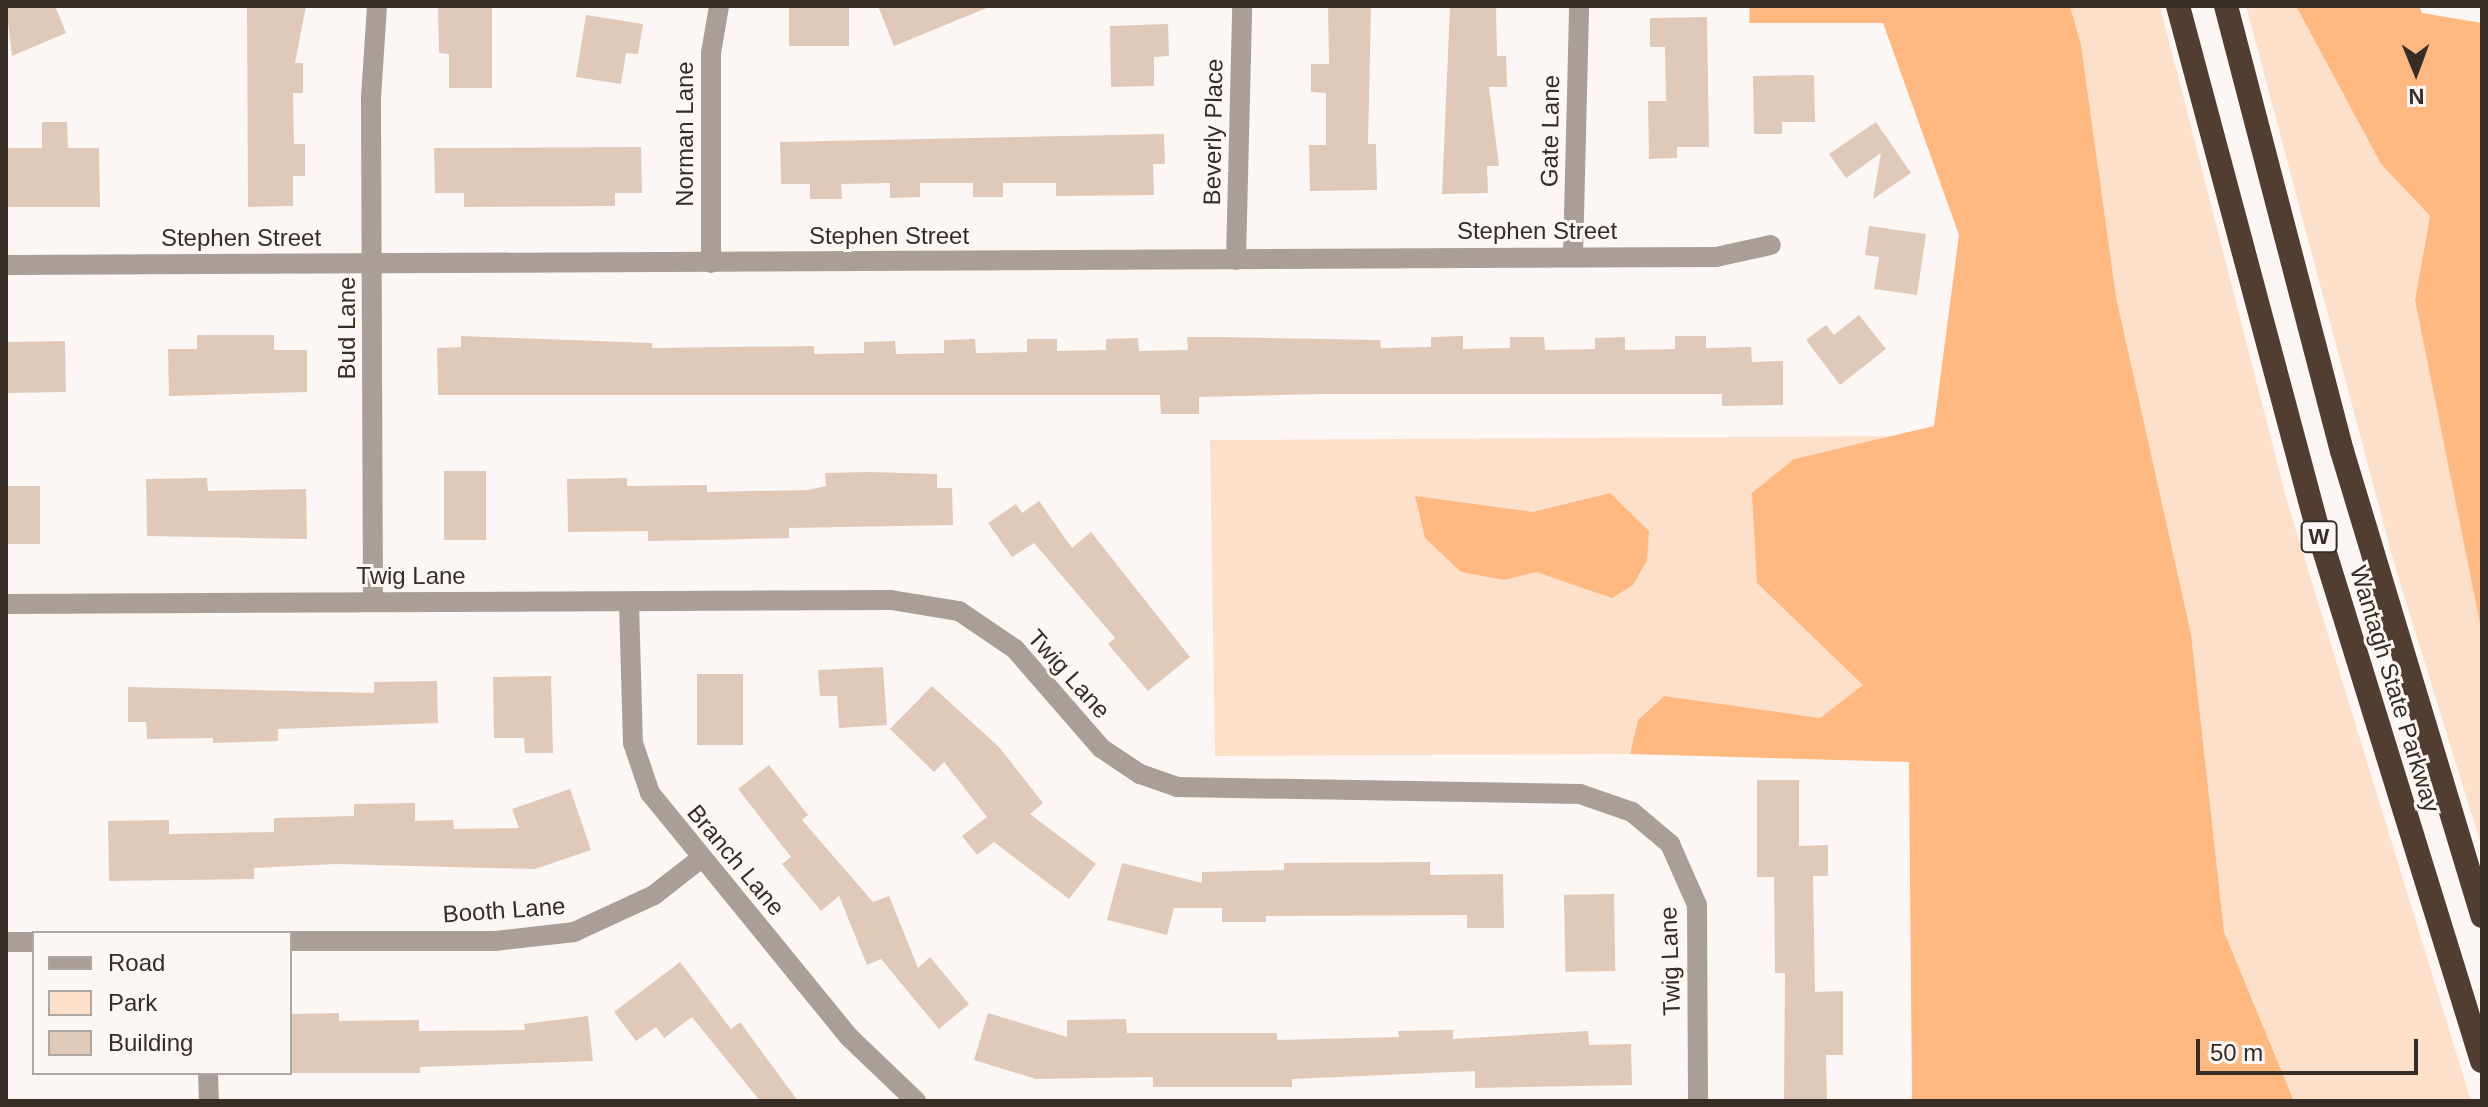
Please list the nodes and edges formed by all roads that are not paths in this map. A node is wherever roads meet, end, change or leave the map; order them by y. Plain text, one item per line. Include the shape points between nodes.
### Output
1 (377, 6) edge
2 (719, 6) edge
3 (1242, 6) edge
4 (1579, 6) edge
5 (2178, 6) edge
6 (2226, 6) edge
7 (1771, 245) dead end
8 (1573, 257) junction
9 (1236, 260) junction
10 (373, 263) junction
11 (711, 263) junction
12 (6, 265) edge
13 (373, 602) junction
14 (629, 602) junction
15 (6, 604) edge
16 (700, 859) junction
17 (2482, 916) edge
18 (292, 941) edge
19 (6, 942) edge
20 (32, 942) edge
21 (2482, 1061) edge
22 (208, 1075) edge
23 (209, 1101) edge
24 (916, 1101) edge
25 (1698, 1101) edge

1 - 10 street, Bud Lane
2 - 11 street, Norman Lane via 711,53
3 - 9 street, Beverly Place
4 - 8 street, Gate Lane
5 - 21 highway, Wantagh State Parkway / W via 2317,527
6 - 17 highway, Wantagh State Parkway / W via 2342,451
7 - 8 street, Stephen Street via 1716,257
8 - 9 street, Stephen Street
9 - 11 street, Stephen Street
10 - 11 street, Stephen Street
10 - 12 street, Stephen Street
10 - 13 street, Bud Lane
13 - 14 street, Twig Lane
13 - 15 street, Twig Lane
14 - 16 street, Branch Lane via 630,719 638,769
14 - 25 street, Twig Lane via 891,600 959,611 1015,649 1101,748 1140,774 1177,787 1580,794 1632,812 1670,844 1697,905
16 - 18 street, Booth Lane via 654,895 574,932 495,941
16 - 24 street, Branch Lane via 849,1037
19 - 20 street
22 - 23 street

